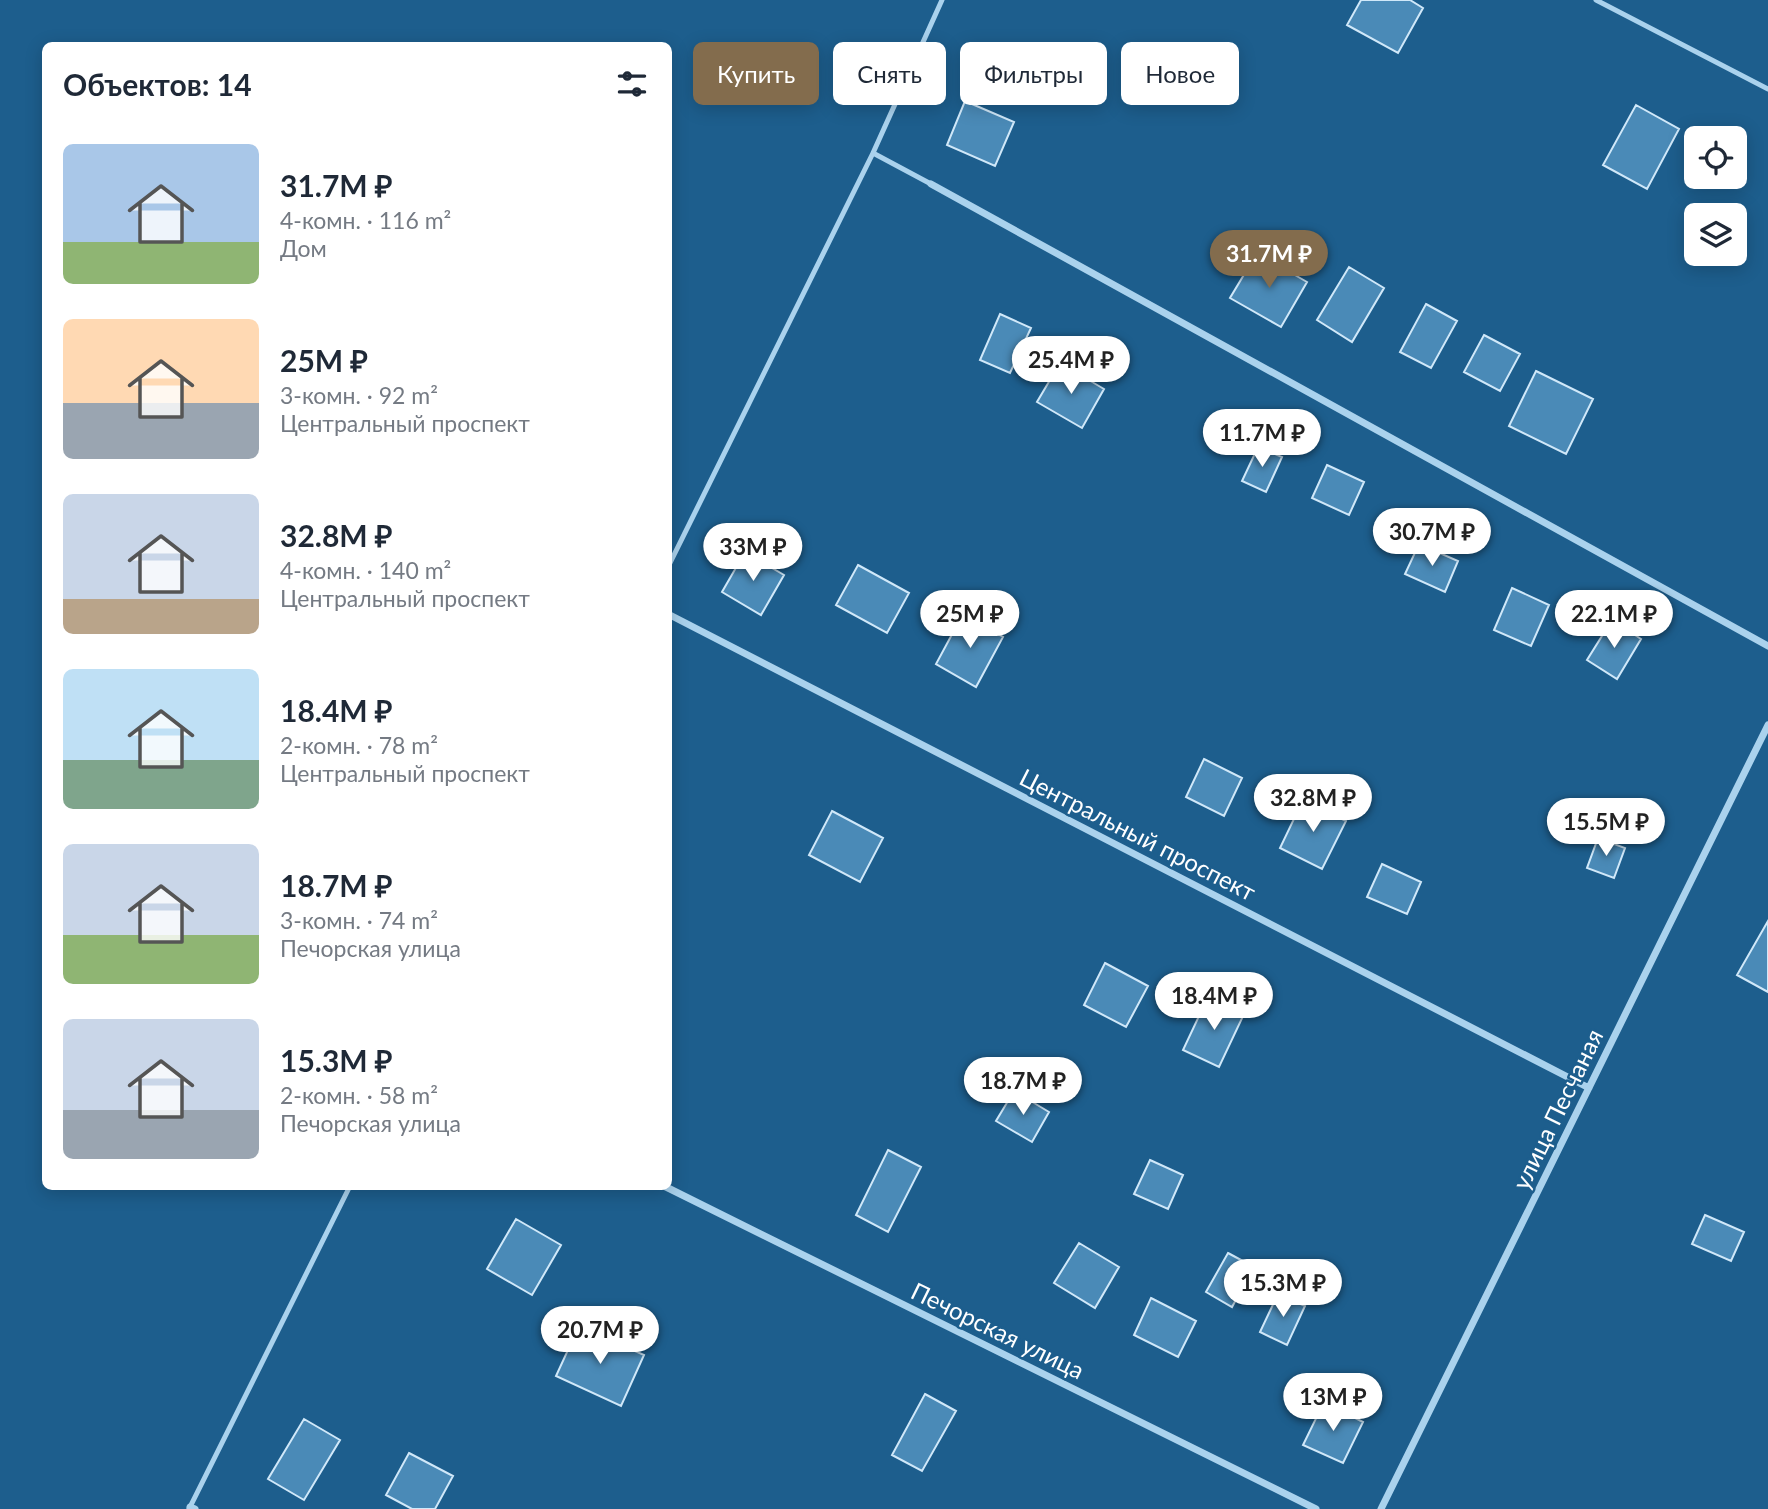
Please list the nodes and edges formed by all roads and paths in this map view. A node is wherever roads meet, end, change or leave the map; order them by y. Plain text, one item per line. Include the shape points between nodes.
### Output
1 (942, 0) edge
2 (1596, 0) edge
3 (1768, 89) edge
4 (873, 153) junction
5 (931, 184) joint
6 (672, 560) edge
7 (672, 616) edge
8 (1768, 646) edge
9 (1768, 725) edge
10 (1589, 1088) junction
11 (348, 1190) edge
12 (672, 1190) edge
13 (191, 1508) edge
14 (1316, 1509) edge
15 (1381, 1509) edge

1 - 4 lane
2 - 3 lane
4 - 5 lane
4 - 6 lane
5 - 8 street
7 - 10 street, Центральный проспект
9 - 10 street, улица Песчаная
10 - 15 street, улица Песчаная
11 - 13 lane
12 - 14 street, Печорская улица

